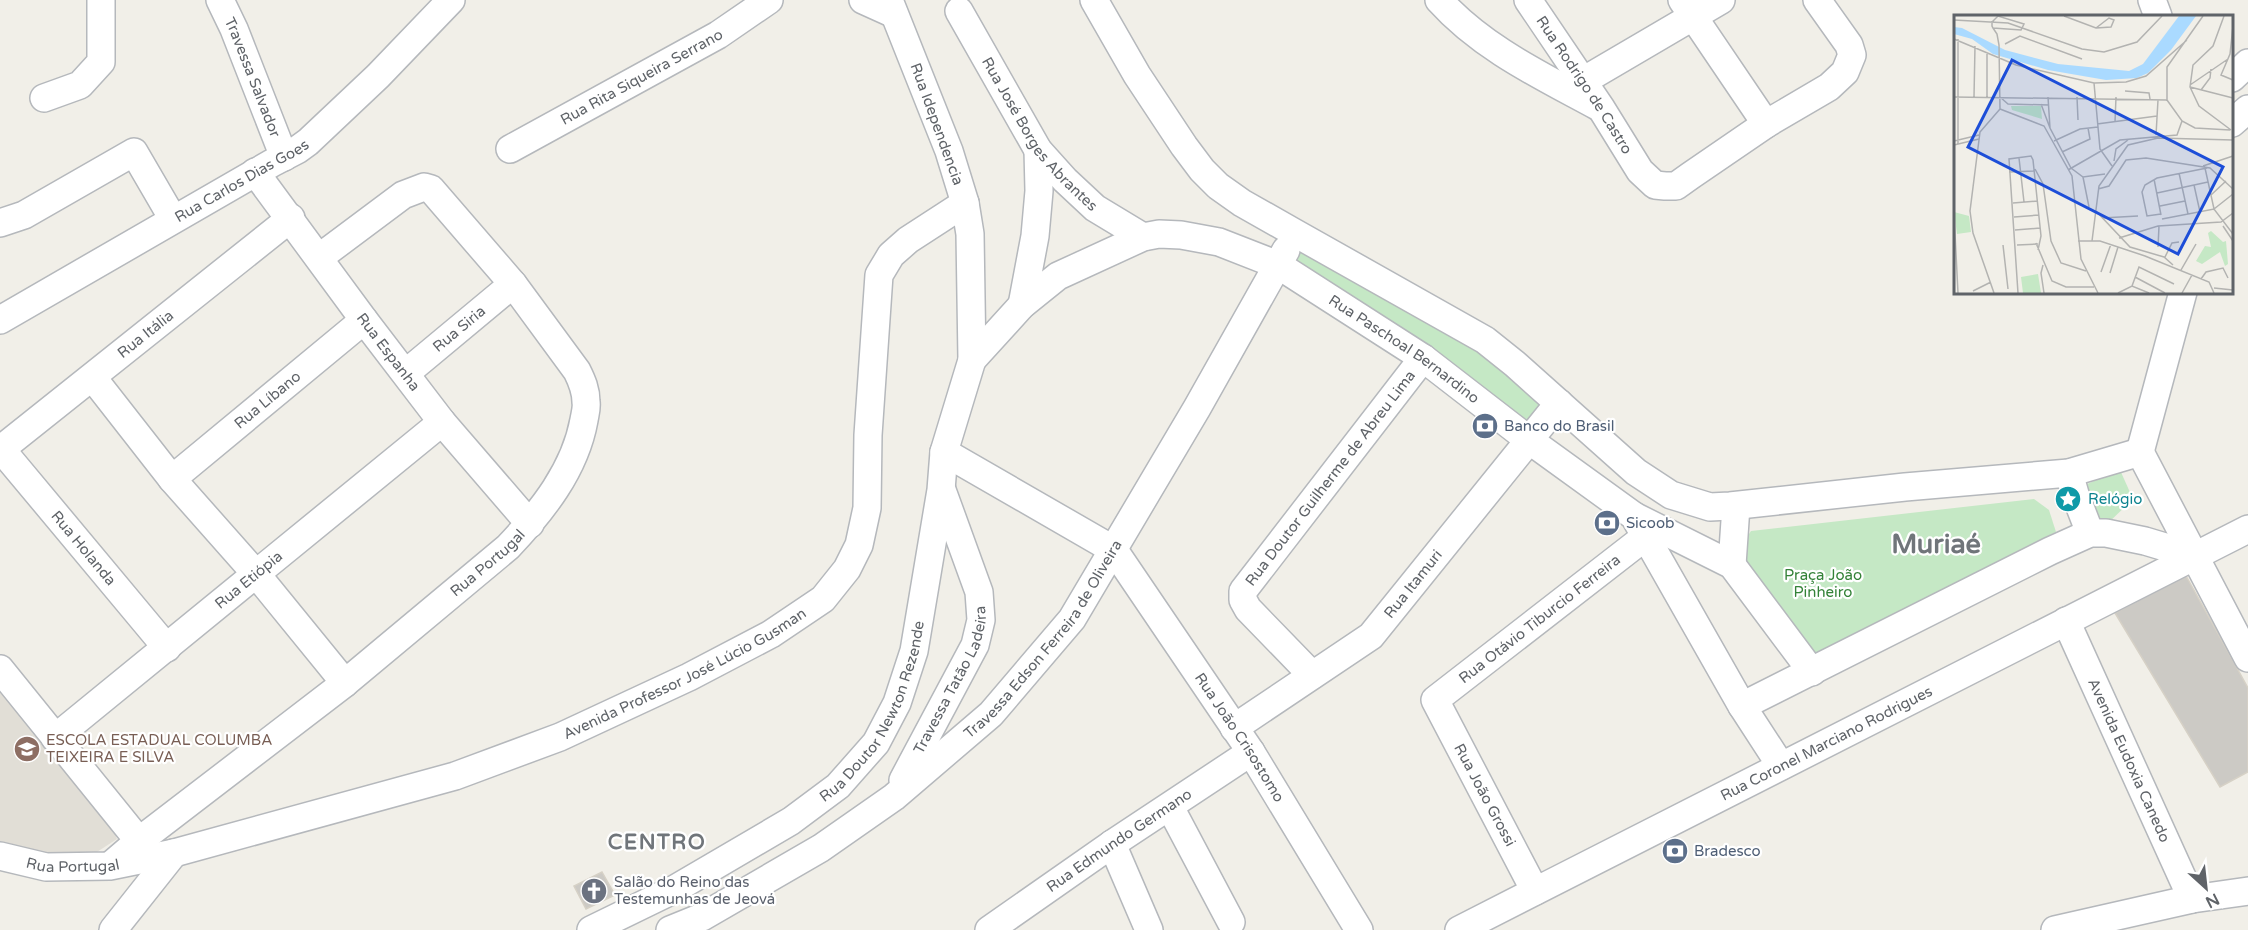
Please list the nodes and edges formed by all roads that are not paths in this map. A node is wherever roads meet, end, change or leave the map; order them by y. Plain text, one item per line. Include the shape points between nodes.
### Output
1 (101, 0) edge
2 (220, 0) edge
3 (451, 0) edge
4 (769, 0) edge
5 (863, 0) edge
6 (1094, 0) edge
7 (1439, 0) edge
8 (1528, 0) edge
9 (1721, 0) edge
10 (1816, 0) edge
11 (2152, 0) edge
12 (892, 7) edge
13 (1687, 8) edge
14 (959, 11) dead end
15 (2158, 15) edge
16 (2248, 63) edge
17 (2233, 77) edge
18 (1583, 81) junction
19 (44, 98) dead end
20 (1601, 108) junction
21 (2248, 109) edge
22 (2233, 122) edge
23 (1766, 124) junction
24 (510, 149) dead end
25 (1038, 150) junction
26 (284, 157) junction
27 (255, 172) junction
28 (965, 203) junction
29 (291, 218) junction
30 (173, 219) junction
31 (0, 223) edge
32 (1295, 233) junction
33 (1143, 237) junction
34 (320, 257) junction
35 (1278, 265) junction
36 (513, 284) junction
37 (2182, 294) edge
38 (1022, 305) junction
39 (0, 320) edge
40 (364, 320) junction
41 (1423, 358) junction
42 (972, 360) junction
43 (406, 373) junction
44 (93, 378) junction
45 (1559, 403) junction
46 (442, 422) junction
47 (1529, 440) junction
48 (0, 449) edge
49 (944, 452) junction
50 (2140, 452) junction
51 (2069, 473) junction
52 (172, 479) junction
53 (941, 490) junction
54 (1736, 506) junction
55 (530, 524) junction
56 (1639, 527) junction
57 (2248, 529) edge
58 (2090, 533) junction
59 (1114, 550) junction
60 (2195, 556) junction
61 (1732, 565) junction
62 (256, 575) junction
63 (2066, 621) junction
64 (167, 648) junction
65 (2248, 658) edge
66 (0, 669) edge
67 (1812, 672) junction
68 (1312, 675) junction
69 (345, 683) junction
70 (1435, 700) joint
71 (1742, 706) junction
72 (1234, 728) junction
73 (55, 738) junction
74 (1251, 752) junction
75 (1781, 766) junction
76 (894, 797) junction
77 (1170, 807) junction
78 (139, 841) junction
79 (1112, 844) junction
80 (174, 853) junction
81 (0, 856) edge
82 (111, 866) junction
83 (1535, 891) junction
84 (2248, 891) edge
85 (2192, 899) junction
86 (1231, 922) dead end
87 (705, 923) edge
88 (113, 930) edge
89 (591, 930) edge
90 (670, 930) edge
91 (989, 930) edge
92 (1149, 930) edge
93 (1359, 930) edge
94 (1459, 930) edge
95 (2055, 930) edge

1 - 19 street via 100,62 80,85
2 - 26 street, Travessa Salvador
3 - 26 street, Rua Carlos Dias Goes via 308,142
4 - 24 street, Rua Rita Siqueira Serrano via 718,35
5 - 12 street
6 - 32 street via 1137,75 1202,170 1242,203
7 - 20 street via 1513,60
8 - 18 street, Rua Rodrigo de Castro
9 - 13 street
10 - 23 street via 1852,55 1845,72 1829,87
11 - 15 street
12 - 28 street, Rua Idependencia via 949,151
13 - 18 street
13 - 23 street
14 - 25 street, Rua José Borges Abrantes
16 - 17 street
18 - 20 street, Rua Rodrigo de Castro
20 - 23 street, Rua Rodrigo de Castro via 1640,171 1655,185 1676,186
21 - 22 street
25 - 33 street, Rua José Borges Abrantes via 1095,208
25 - 38 street via 1035,236
26 - 27 street, Rua Carlos Dias Goes
27 - 29 street, Rua Espanha
27 - 30 street, Rua Carlos Dias Goes
28 - 42 street, Rua Idependencia via 970,234
28 - 80 street, Avenida Professor José Lúcio Gusman via 908,240 891,255 879,275 867,508 859,545 847,569 822,599 771,634 560,737 455,776
29 - 34 street, Rua Espanha
29 - 44 street, Rua Itália
30 - 31 street via 134,152 24,215
30 - 39 street, Rua Carlos Dias Goes
32 - 35 street, Travessa Edson Ferreira de Oliveira
32 - 45 street via 1485,340
33 - 35 street, Rua Paschoal Bernardino via 1159,234 1219,242
33 - 38 street via 1058,276
34 - 36 street, Rua Portugal via 403,195 424,187 431,189
34 - 40 street, Rua Espanha
35 - 41 street, Rua Paschoal Bernardino
35 - 59 street, Travessa Edson Ferreira de Oliveira
36 - 43 street, Rua Siria
36 - 55 street, Rua Portugal via 577,371 587,404 581,435 563,478
37 - 50 street
38 - 42 street
40 - 43 street, Rua Espanha
40 - 52 street, Rua Líbano
41 - 47 street, Rua Paschoal Bernardino
41 - 68 street, Rua Doutor Guilherme de Abreu Lima via 1243,591 1248,609
42 - 49 street, Rua Doutor Newton Rezende
43 - 46 street, Rua Espanha
44 - 48 street, Rua Itália
44 - 52 street
45 - 47 street, Rua Itamuri
45 - 54 street via 1636,472 1671,495 1710,507
46 - 55 street, Rua Espanha
46 - 62 street, Rua Etiópia
47 - 56 street, Rua Paschoal Bernardino
47 - 68 street, Rua Itamuri via 1371,636
48 - 64 street, Rua Holanda
49 - 53 street, Rua Doutor Newton Rezende
49 - 59 street
50 - 51 street
50 - 60 street
51 - 54 street
51 - 58 street
52 - 62 street
53 - 76 street, Travessa Tatão Ladeira via 979,592 981,620 975,645
53 - 89 street, Rua Doutor Newton Rezende via 914,651 897,703 876,743 838,786 791,820 675,889
54 - 61 street
55 - 69 street, Rua Portugal
56 - 61 street
56 - 70 street, Rua Otávio Tiburcio Ferreira
56 - 71 street, Rua Paschoal Bernardino
57 - 60 street, Rua Coronel Marciano Rodrigues
58 - 60 street via 2120,535
58 - 67 street
59 - 72 street, Rua João Crisostomo
59 - 76 street, Travessa Edson Ferreira de Oliveira via 1072,619 1020,682 991,714
60 - 63 street, Rua Coronel Marciano Rodrigues
60 - 65 street
61 - 67 street
62 - 64 street, Rua Etiópia
62 - 69 street
63 - 75 street, Rua Coronel Marciano Rodrigues
63 - 85 street, Avenida Eudoxia Canedo
64 - 73 street, Rua Etiópia
66 - 73 street
67 - 71 street
68 - 72 street, Rua Itamuri
69 - 78 street, Rua Portugal
70 - 83 street, Rua João Grossi
71 - 75 street, Rua Paschoal Bernardino
72 - 74 street, Rua João Crisostomo
73 - 78 street
74 - 77 street, Rua Edmundo Germano
74 - 93 street, Rua João Crisostomo
75 - 83 street, Rua Coronel Marciano Rodrigues
76 - 87 street, Travessa Edson Ferreira de Oliveira
77 - 79 street, Rua Edmundo Germano
77 - 86 street
78 - 82 street, Rua Portugal
79 - 91 street, Rua Edmundo Germano
79 - 92 street
80 - 82 street, Avenida Professor José Lúcio Gusman
80 - 88 street
81 - 82 street, Rua Portugal via 46,867
83 - 94 street, Rua Coronel Marciano Rodrigues
84 - 85 street
85 - 95 street
87 - 90 street, Travessa Edson Ferreira de Oliveira

